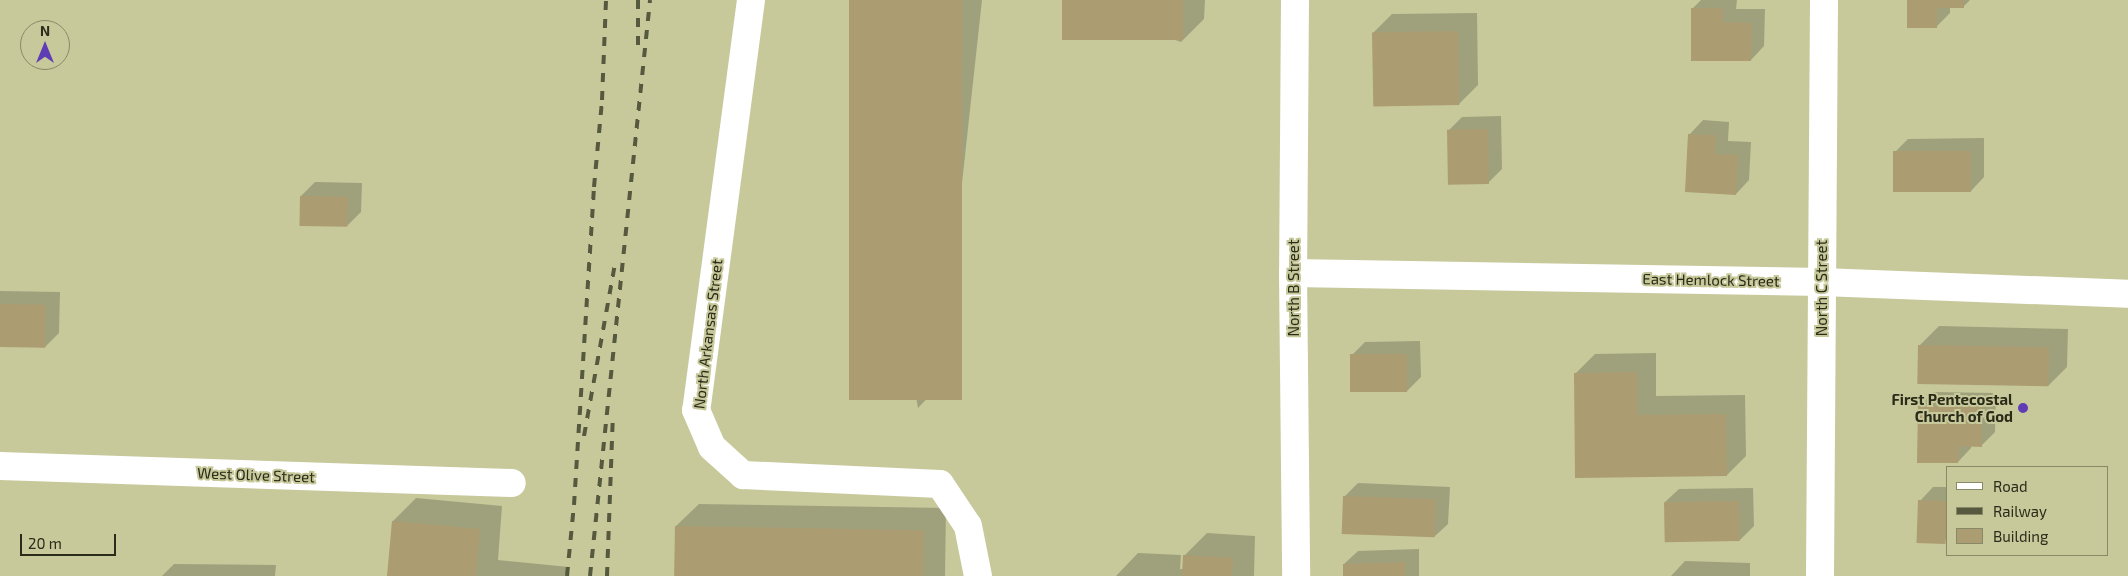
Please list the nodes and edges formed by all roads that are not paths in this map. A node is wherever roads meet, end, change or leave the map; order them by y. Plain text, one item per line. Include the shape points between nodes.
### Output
1 (751, 0) edge
2 (1295, 0) edge
3 (1824, 0) edge
4 (1293, 273) junction
5 (1822, 282) junction
6 (2128, 294) edge
7 (0, 466) edge
8 (512, 483) dead end
9 (978, 576) edge
10 (1296, 576) edge
11 (1820, 576) edge

1 - 9 street, North Arkansas Street via 696,410 712,447 743,475 940,484 968,526
2 - 4 street, North B Street
3 - 5 street, North C Street
4 - 5 street, East Hemlock Street
4 - 10 street, North B Street
5 - 6 street, East Hemlock Street
5 - 11 street, North C Street
7 - 8 street, West Olive Street

